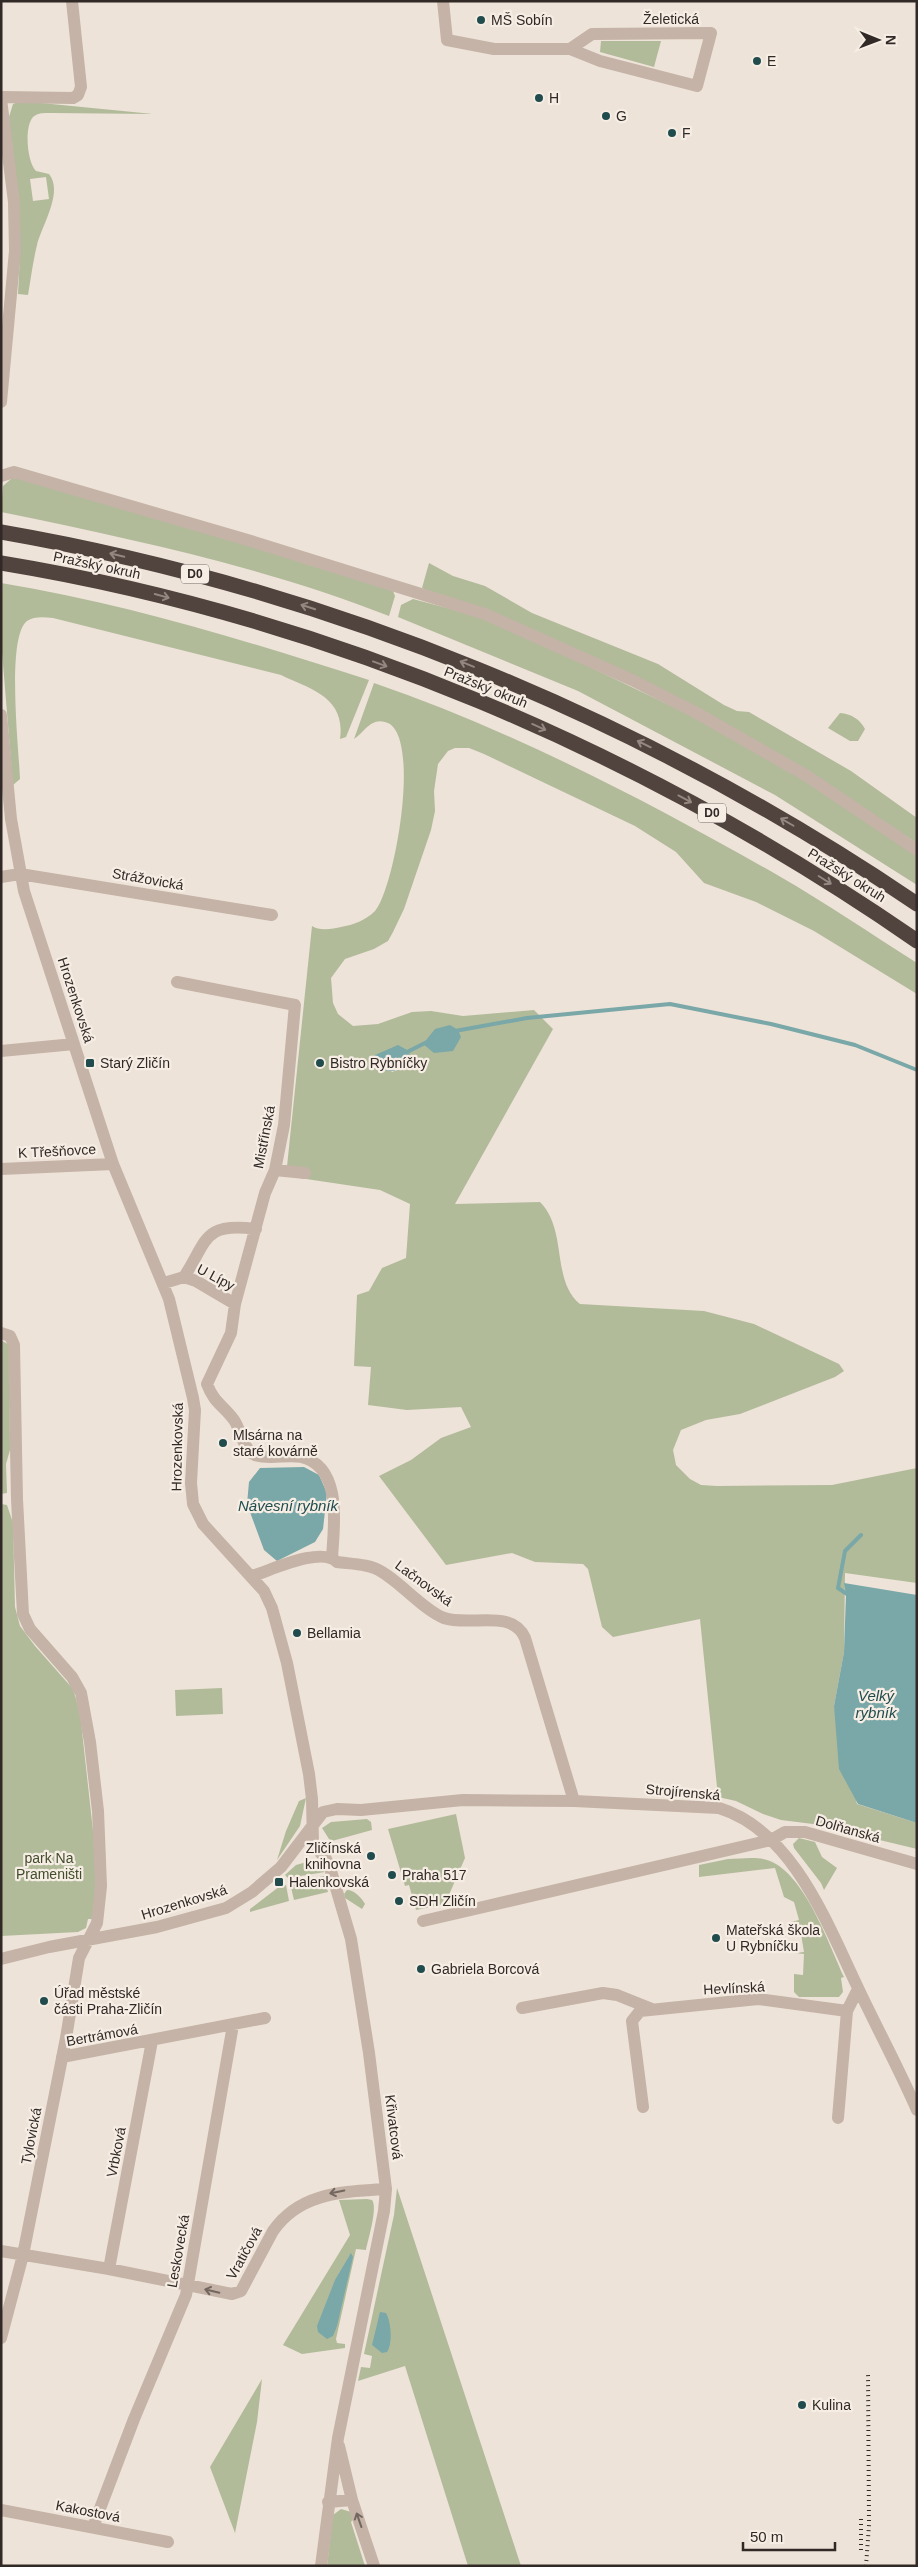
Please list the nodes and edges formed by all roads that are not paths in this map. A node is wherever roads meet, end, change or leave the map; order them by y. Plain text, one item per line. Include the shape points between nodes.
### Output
1 (72, 1) edge
2 (443, 1) edge
3 (570, 49) junction
4 (1, 98) edge
5 (1, 402) edge
6 (1, 476) edge
7 (1, 532) edge
8 (1, 563) edge
9 (1, 715) edge
10 (917, 850) edge
11 (20, 874) junction
12 (1, 877) edge
13 (917, 904) edge
14 (272, 915) dead end
15 (917, 941) edge
16 (177, 982) dead end
17 (74, 1044) junction
18 (1, 1051) edge
19 (113, 1164) junction
20 (1, 1169) edge
21 (275, 1170) junction
22 (305, 1173) dead end
23 (256, 1229) junction
24 (184, 1277) junction
25 (164, 1283) junction
26 (235, 1304) junction
27 (1, 1333) edge
28 (207, 1384) junction
29 (190, 1386) junction
30 (332, 1558) junction
31 (252, 1576) junction
32 (574, 1801) junction
33 (311, 1826) junction
34 (771, 1840) junction
35 (917, 1864) edge
36 (423, 1922) dead end
37 (89, 1941) junction
38 (1, 1951) edge
39 (15, 1954) junction
40 (1, 1959) edge
41 (858, 1989) junction
42 (522, 2008) dead end
43 (652, 2009) junction
44 (847, 2011) junction
45 (266, 2018) dead end
46 (233, 2025) junction
47 (152, 2041) junction
48 (62, 2057) junction
49 (643, 2108) dead end
50 (917, 2110) edge
51 (838, 2118) dead end
52 (386, 2189) junction
53 (1, 2251) edge
54 (23, 2255) junction
55 (109, 2269) junction
56 (187, 2286) junction
57 (1, 2338) edge
58 (338, 2438) junction
59 (352, 2500) junction
60 (328, 2502) junction
61 (1, 2510) edge
62 (93, 2527) junction
63 (168, 2542) dead end
64 (321, 2566) edge
65 (374, 2566) edge

1 - 4 street via 81,87 78,95 73,98
2 - 3 street, Želetická via 446,40 494,49
3 - 3 street, Želetická via 600,61 697,86 711,33 592,34
4 - 5 street via 14,202 15,251
6 - 10 street via 14,472 92,494 485,614 695,712 807,776
13 -> 7 highway, Pražský okruh / D0 via 800,829 669,756 580,713 427,648 209,578
8 -> 15 highway, Pražský okruh / D0 via 187,603 344,651 533,724 662,786 802,866
9 - 11 street, Hrozenkovská
11 - 12 street, Strážovická
11 - 14 street, Strážovická
11 - 17 street, Hrozenkovská
16 - 21 street, Mistřínská via 295,1005 284,1125
17 - 18 street
17 - 19 street, Hrozenkovská
19 - 20 street, K Třešňovce
19 - 25 street, Hrozenkovská
21 - 22 street
21 - 23 street, Mistřínská
23 - 24 street, U Lípy via 224,1227 206,1237
23 - 26 street, Mistřínská
24 - 25 street, U Lípy
24 - 26 street, U Lípy
25 - 29 street, Hrozenkovská
26 - 28 street, Mistřínská via 231,1333
27 - 37 street via 10,1336 14,1345 23,1614 30,1629 77,1683 86,1711 98,1811 101,1886 97,1923
28 - 29 street
28 - 30 street via 212,1397 234,1420 248,1450 256,1455 301,1457 311,1461 325,1476 335,1505
29 - 31 street, Hrozenkovská via 195,1410 191,1483 194,1504 203,1524
30 - 31 street, Lačnovská via 314,1556
30 - 32 street, Lačnovská via 337,1562 382,1572 444,1618 507,1621 520,1628
31 - 33 street, Hrozenkovská via 272,1608 287,1663 309,1774
32 - 33 street, Strojírenská via 463,1800 361,1810 337,1809 324,1812
32 - 34 street, Strojírenská via 719,1808 752,1824
33 - 37 street, Hrozenkovská via 281,1867 252,1892 226,1908 157,1928
33 - 52 street, Křivatcová via 313,1844 332,1871 351,1940
34 - 35 street, Dolňanská via 785,1832 805,1832
34 - 36 street, Dolňanská
34 - 41 street, Strojírenská via 811,1891
37 - 39 street, Hrozenkovská
37 - 48 street, Tylovická via 79,1958
38 - 39 street
39 - 40 street, Hrozenkovská
41 - 44 street
41 - 50 street, Strojírenská
42 - 43 street, Hevlínská via 603,1993 618,1994
43 - 44 street, Hevlínská via 758,1999
43 - 49 street, Hevlínská via 640,2011 632,2021
44 - 51 street
45 - 46 street, Bertrámová
46 - 47 street, Bertrámová
46 - 56 street, Leskovecká
47 - 48 street, Bertrámová
47 - 55 street, Vrbková
48 - 54 street, Tylovická
52 -> 56 street, Vratičová via 345,2191 314,2198 296,2207 274,2231 240,2292 230,2295
52 - 58 street, Křivatcová
53 - 54 street, Vratičová
54 - 55 street, Vratičová
54 - 57 street, Tylovická
55 - 56 street, Vratičová
56 - 62 street, Leskovecká
58 - 59 street, Křivatcová
58 - 60 street, Křivatcová
59 - 60 street
65 -> 59 street, Křivatcová
60 - 64 street, Křivatcová
61 - 62 street, Kakostová
62 - 63 street, Kakostová

